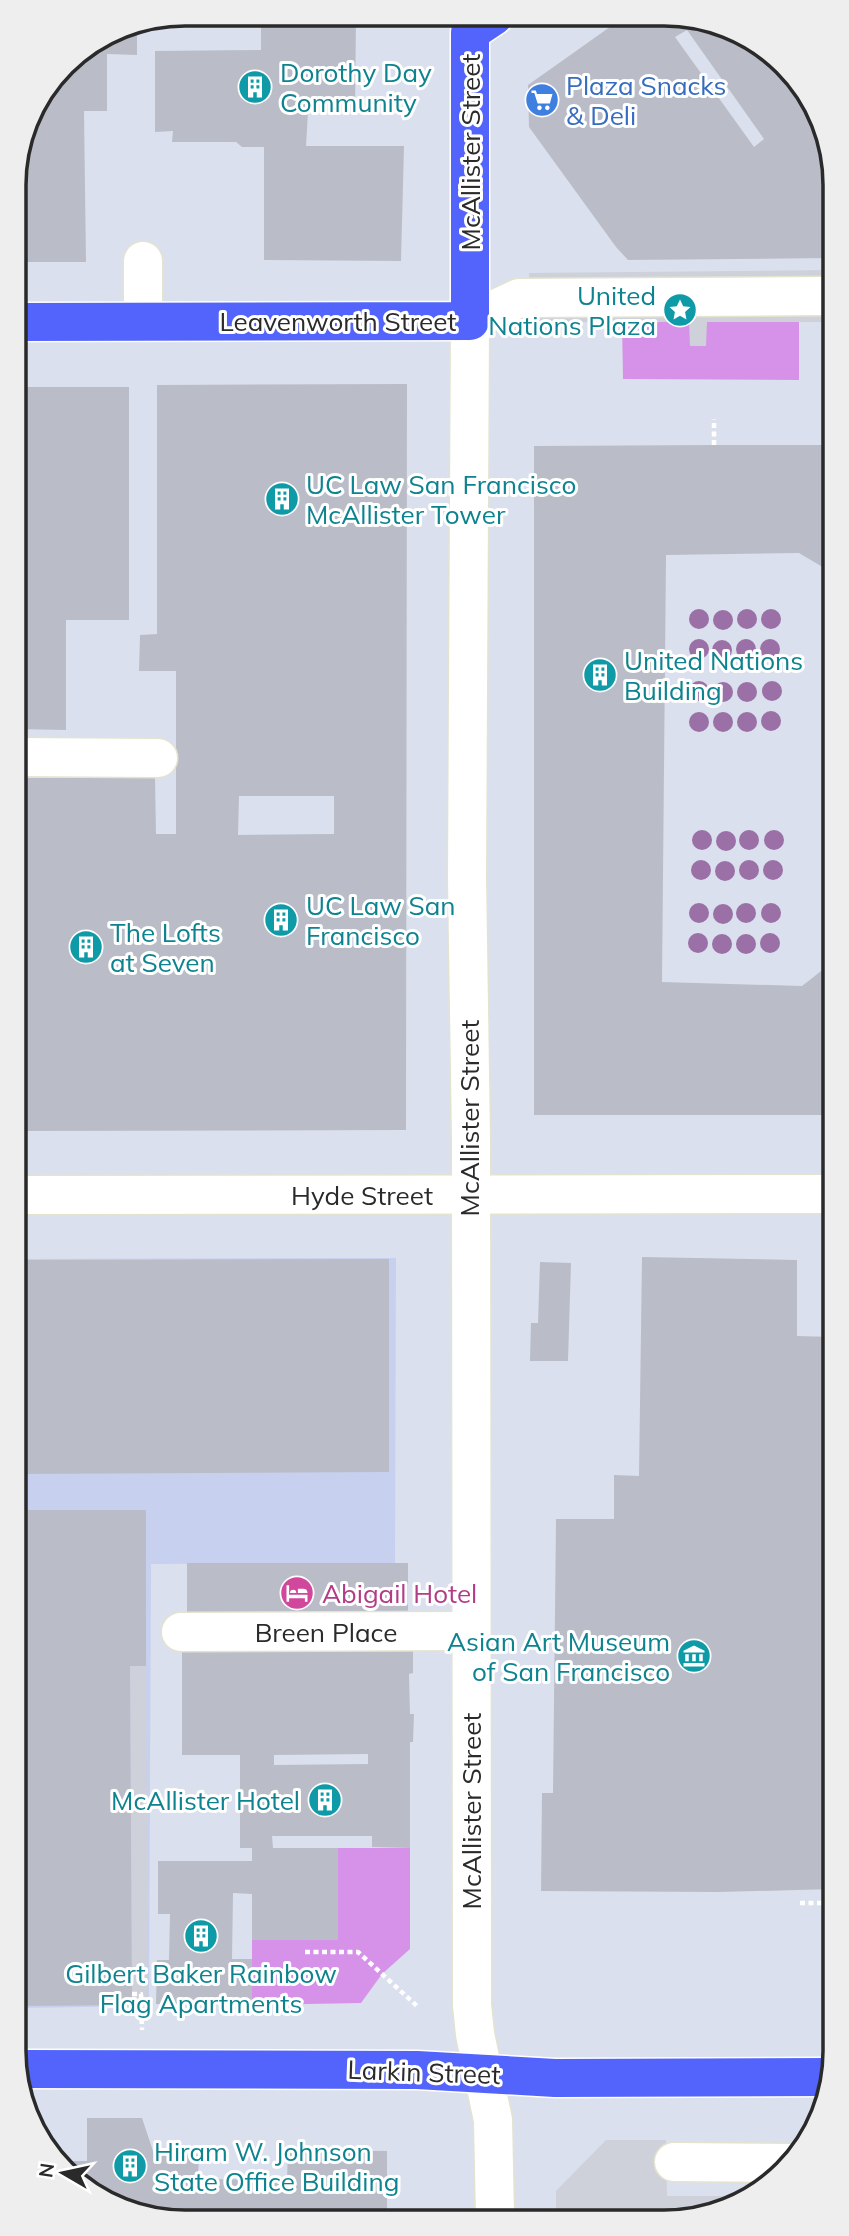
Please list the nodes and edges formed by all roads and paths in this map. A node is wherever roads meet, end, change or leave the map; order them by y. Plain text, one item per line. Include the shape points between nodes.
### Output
1 (478, 26) edge
2 (143, 261) dead end
3 (823, 296) edge
4 (142, 321) junction
5 (470, 321) junction
6 (27, 322) edge
7 (714, 419) dead end
8 (713, 445) dead end
9 (27, 757) edge
10 (158, 758) dead end
11 (822, 1194) edge
12 (26, 1195) edge
13 (470, 1195) junction
14 (470, 1631) junction
15 (181, 1632) dead end
16 (800, 1903) dead end
17 (822, 1903) edge
18 (305, 1952) dead end
19 (132, 1994) dead end
20 (141, 2005) dead end
21 (417, 2006) dead end
22 (28, 2069) edge
23 (483, 2073) junction
24 (820, 2077) edge
25 (674, 2162) dead end
26 (775, 2163) edge
27 (495, 2210) edge

1 - 5 main road, McAllister Street
2 - 4 street
3 - 5 street, Leavenworth Street via 519,298
4 - 5 main road, Leavenworth Street
4 - 6 main road, Leavenworth Street
5 - 13 street, McAllister Street
7 - 8 path
9 - 10 street
11 - 13 street, Hyde Street
12 - 13 street, Hyde Street
13 - 14 street, McAllister Street
14 - 15 street, Breen Place
14 - 23 street, McAllister Street via 472,2005
16 - 17 path
18 - 21 path via 358,1952
19 - 20 path via 141,1994
22 - 23 main road, Larkin Street
23 - 24 main road, Larkin Street via 555,2078
23 - 27 street, McAllister Street via 493,2120
25 - 26 street

